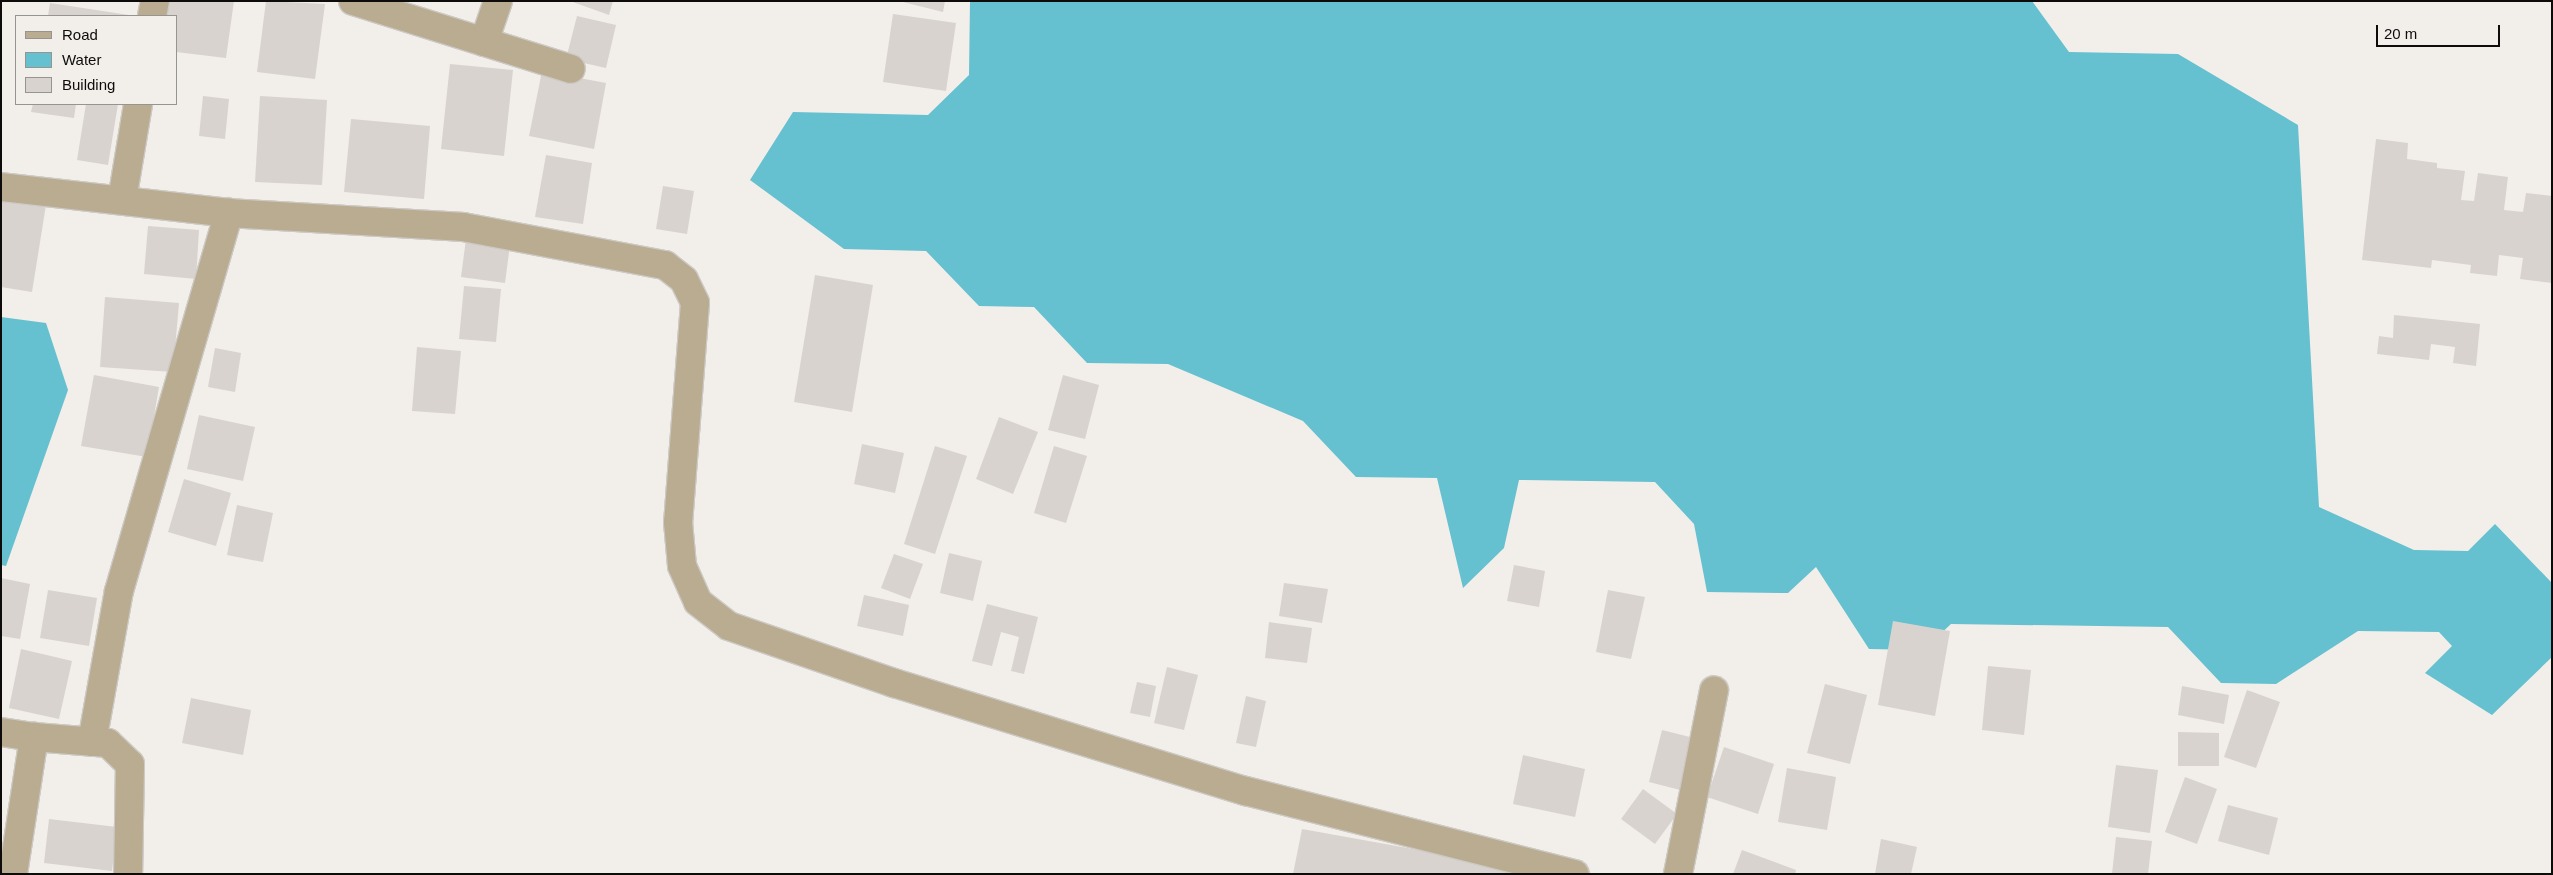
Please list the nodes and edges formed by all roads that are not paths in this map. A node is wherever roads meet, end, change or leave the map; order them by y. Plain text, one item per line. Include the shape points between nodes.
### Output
1 (155, 1) edge
2 (353, 1) edge
3 (498, 1) edge
4 (152, 15) edge
5 (484, 42) junction
6 (571, 69) dead end
7 (138, 105) edge
8 (1, 187) edge
9 (122, 200) junction
10 (229, 213) junction
11 (1714, 691) dead end
12 (1, 732) edge
13 (34, 737) junction
14 (92, 742) junction
15 (13, 874) edge
16 (128, 874) edge
17 (1575, 874) edge
18 (1678, 874) edge

1 - 4 street
2 - 5 street
3 - 5 street
5 - 6 street
7 - 9 street
8 - 9 street
9 - 10 street
10 - 14 street via 119,591
10 - 17 street via 463,227 665,265 684,280 695,303 678,522 682,566 698,602 729,626 894,683 1246,791
11 - 18 street
12 - 13 street
13 - 14 street
13 - 15 street
14 - 16 street via 108,743 130,764

